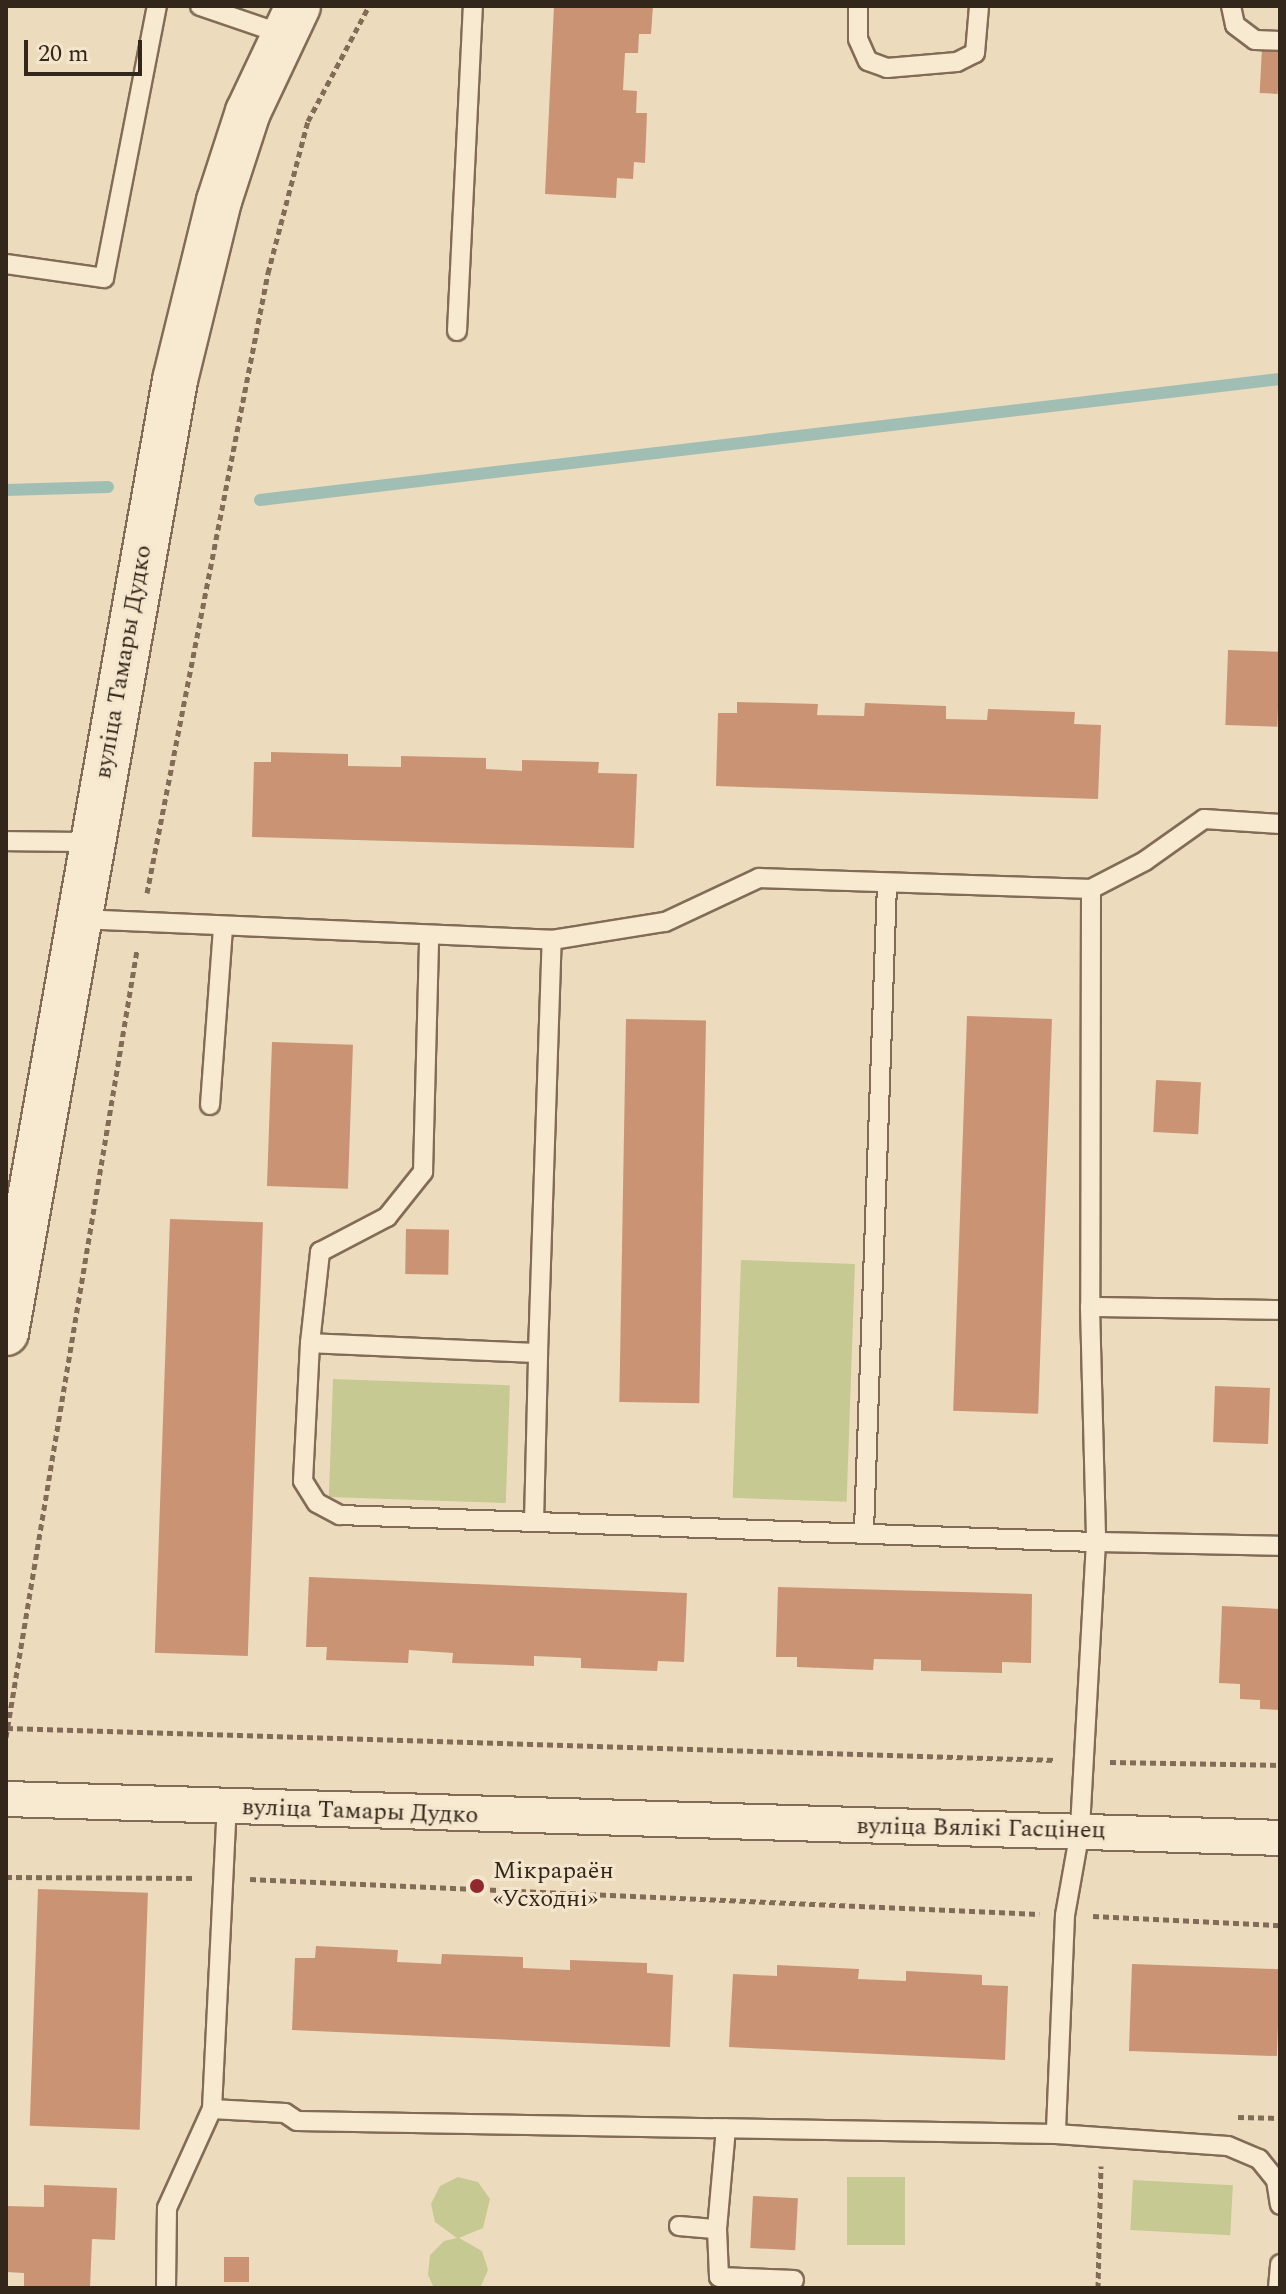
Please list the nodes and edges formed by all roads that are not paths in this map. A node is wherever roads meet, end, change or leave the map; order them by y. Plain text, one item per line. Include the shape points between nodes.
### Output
1 (157, 6) edge
2 (200, 6) edge
3 (473, 6) edge
4 (858, 6) edge
5 (979, 6) edge
6 (1231, 6) edge
7 (290, 20) edge
8 (1280, 41) edge
9 (6, 264) edge
10 (457, 331) dead end
11 (1280, 824) edge
12 (6, 841) edge
13 (92, 842) junction
14 (887, 885) junction
15 (1091, 889) junction
16 (79, 919) junction
17 (223, 927) junction
18 (429, 935) junction
19 (552, 940) junction
20 (210, 1105) dead end
21 (1090, 1307) junction
22 (1280, 1310) edge
23 (6, 1333) edge
24 (310, 1343) junction
25 (538, 1353) junction
26 (534, 1522) junction
27 (864, 1530) junction
28 (1096, 1542) junction
29 (1280, 1546) edge
30 (6, 1799) edge
31 (227, 1807) junction
32 (713, 1824) joint
33 (1080, 1831) junction
34 (1270, 1833) edge
35 (212, 2109) junction
36 (726, 2128) junction
37 (1056, 2134) junction
38 (1280, 2205) edge
39 (679, 2226) dead end
40 (717, 2229) junction
41 (1280, 2264) edge
42 (794, 2280) dead end
43 (166, 2288) edge
44 (1278, 2288) edge

1 - 9 lane via 104,278
2 - 7 lane
3 - 10 lane
4 - 5 lane via 858,39 868,61 887,68 957,62 975,53
6 - 8 lane via 1235,25 1255,40
7 - 13 street, вуліца Тамары Дудко via 248,112 219,201 175,380
11 - 15 lane via 1204,819 1145,861
12 - 13 lane
13 - 16 street, вуліца Тамары Дудко
14 - 15 lane
14 - 19 lane via 759,878 665,922
14 - 27 lane
15 - 21 lane
16 - 17 lane
16 - 23 street, вуліца Тамары Дудко
17 - 18 lane
17 - 20 lane
18 - 19 lane
18 - 24 lane via 423,1172 387,1217 320,1252
19 - 25 lane
21 - 22 lane
21 - 28 lane
24 - 25 lane
24 - 26 lane via 303,1481 317,1503 340,1515
25 - 26 lane
26 - 27 lane
27 - 28 lane
28 - 29 lane
28 - 33 lane
30 - 31 street, вуліца Тамары Дудко
31 - 32 street, вуліца Тамары Дудко
31 - 35 lane
32 - 33 street, вуліца Вялікі Гасцінец
33 - 34 street, вуліца Вялікі Гасцінец
33 - 37 lane via 1065,1915
35 - 36 lane via 285,2113 297,2121
35 - 43 lane via 167,2208
36 - 37 lane
36 - 40 lane
37 - 38 lane via 1228,2146 1259,2159 1276,2180
39 - 40 lane
40 - 42 lane via 719,2277
41 - 44 lane

